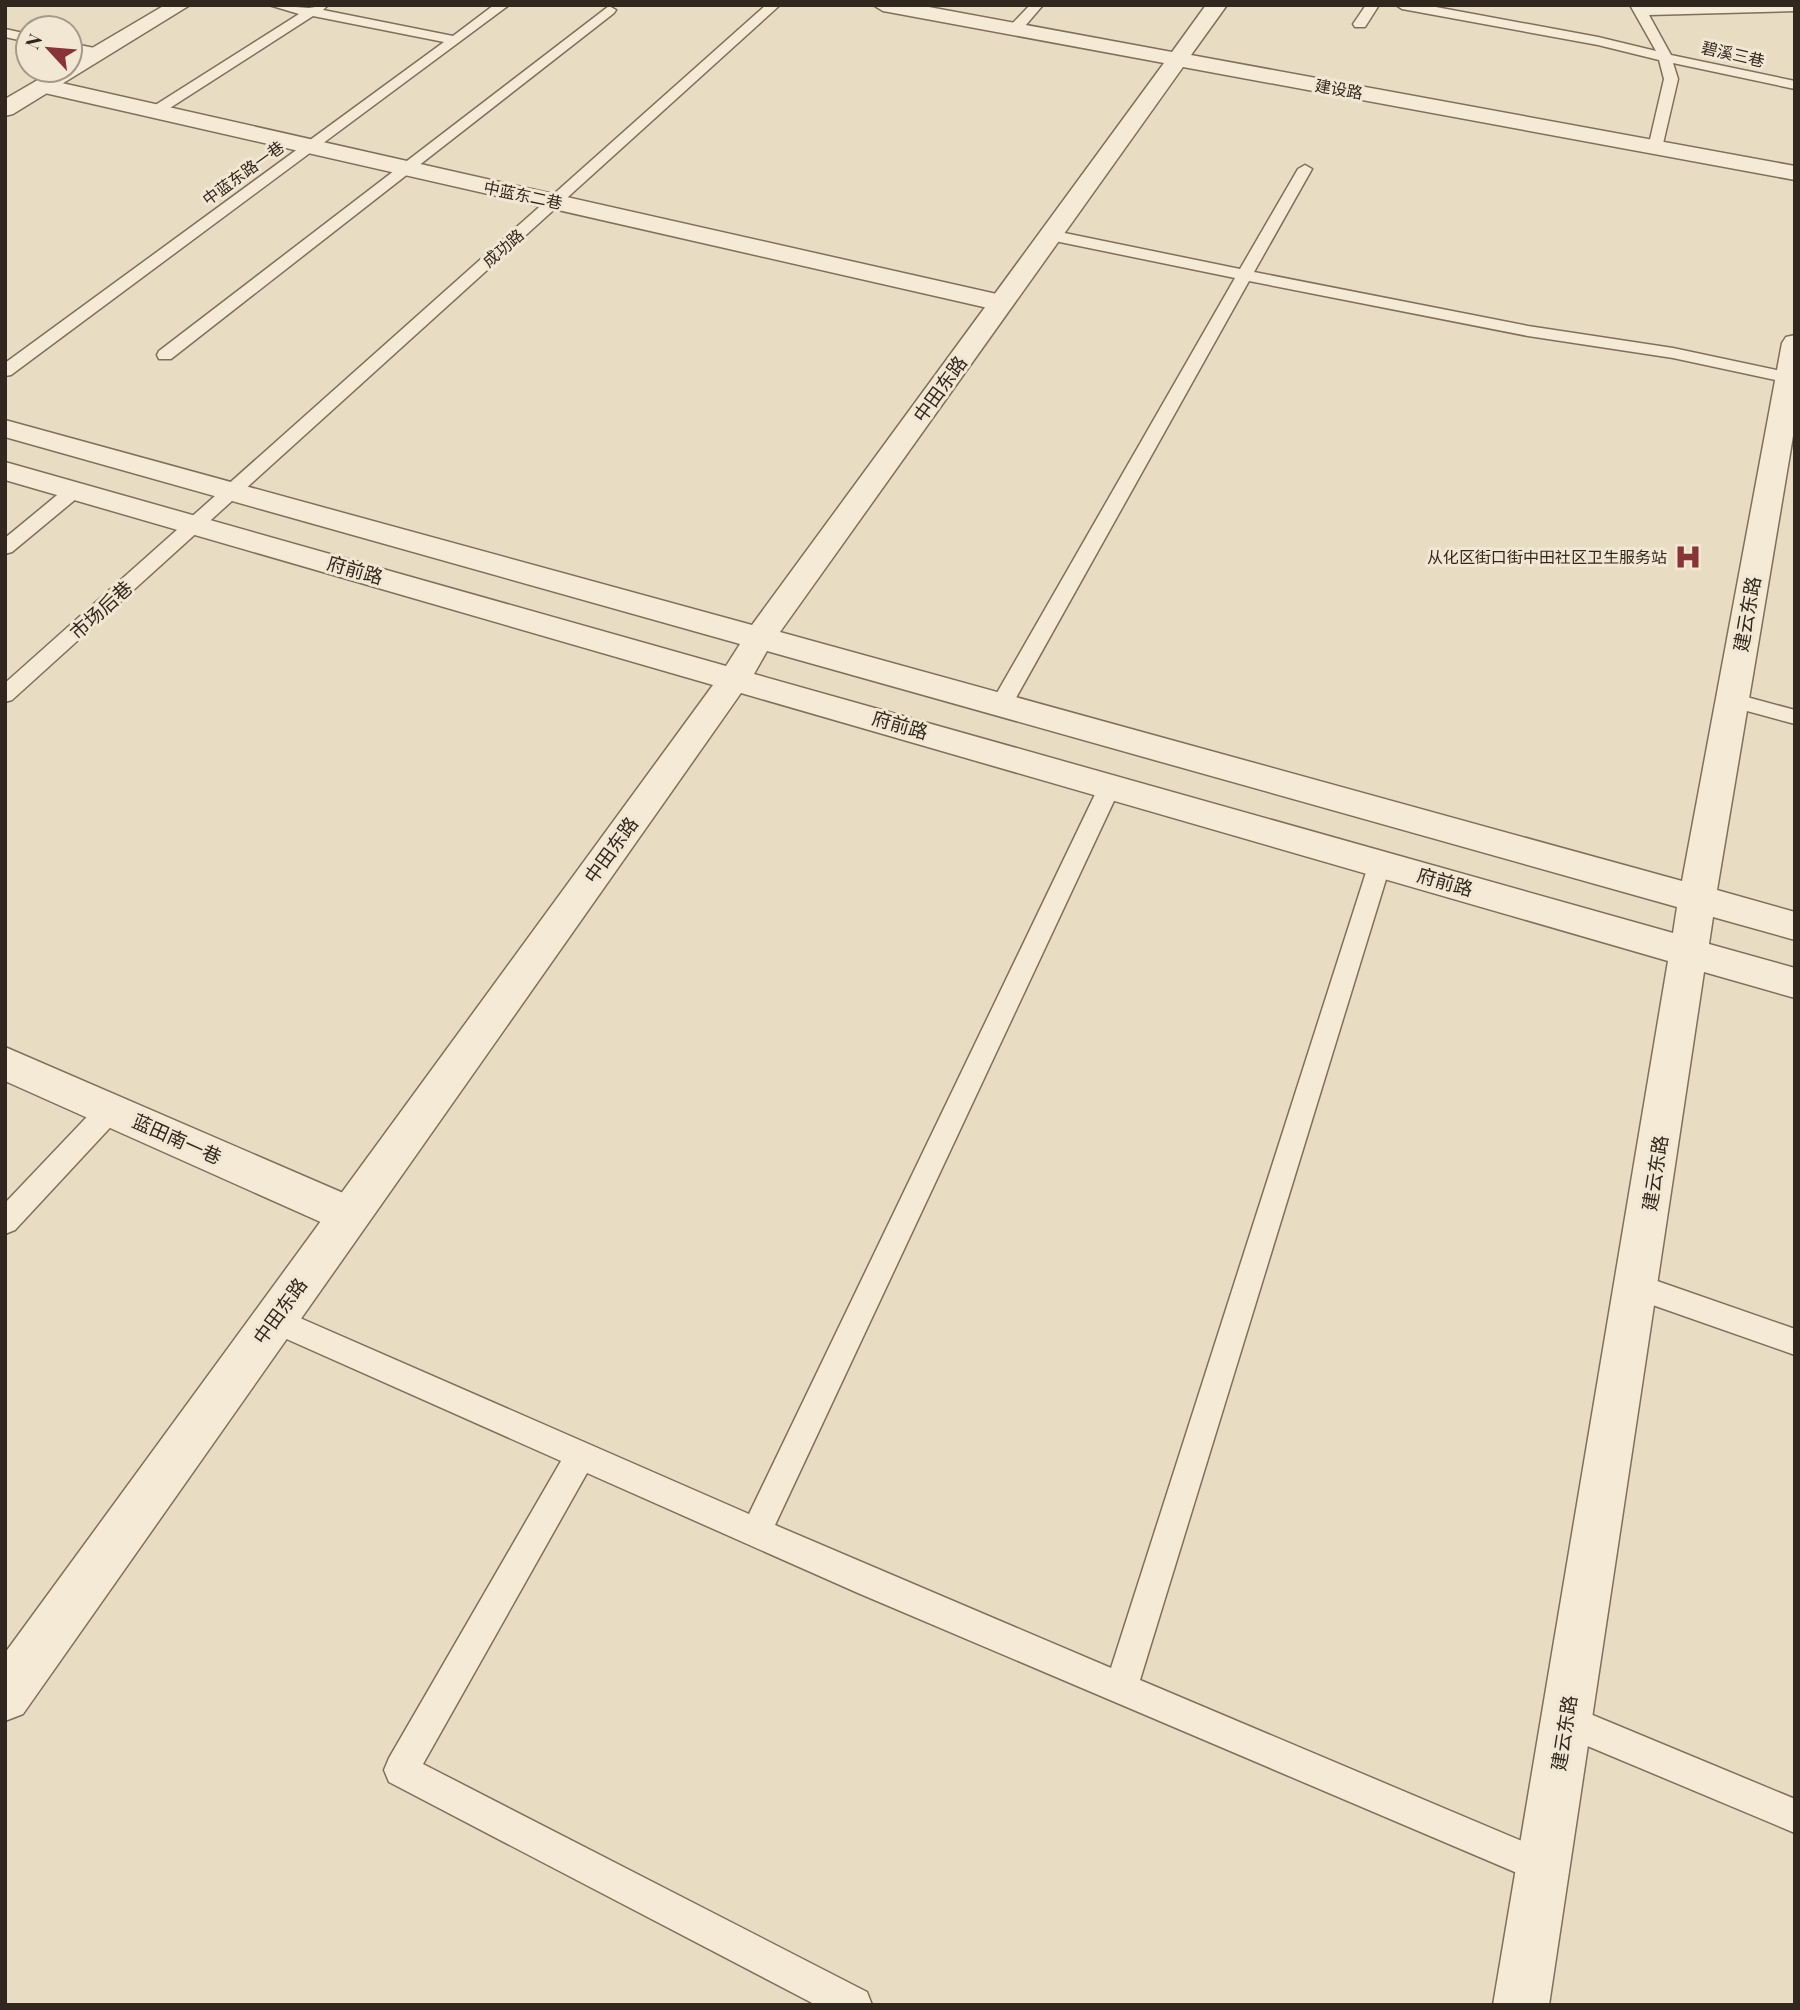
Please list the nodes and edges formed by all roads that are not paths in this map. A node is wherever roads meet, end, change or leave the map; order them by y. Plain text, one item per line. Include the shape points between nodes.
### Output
1 (180, 5) edge
2 (275, 5) edge
3 (503, 5) edge
4 (774, 5) edge
5 (883, 5) edge
6 (1037, 5) edge
7 (1217, 5) edge
8 (1373, 5) edge
9 (1402, 5) edge
10 (1503, 5) edge
11 (1754, 7) edge
12 (1795, 7) edge
13 (1638, 8) edge
14 (316, 9) edge
15 (609, 10) dead end
16 (1360, 24) dead end
17 (1520, 26) junction
18 (1014, 30) junction
19 (454, 40) junction
20 (84, 50) edge
21 (99, 54) junction
22 (1664, 55) junction
23 (1177, 60) junction
24 (1795, 85) edge
25 (44, 86) junction
26 (5, 109) edge
27 (154, 112) junction
28 (307, 148) junction
29 (1655, 148) junction
30 (402, 169) junction
31 (1305, 169) dead end
32 (1795, 173) edge
33 (555, 202) junction
34 (1050, 235) junction
35 (1245, 275) junction
36 (1001, 303) junction
37 (164, 355) dead end
38 (1792, 360) edge
39 (5, 371) edge
40 (5, 428) edge
41 (1787, 430) edge
42 (5, 471) edge
43 (75, 490) junction
44 (233, 492) junction
45 (196, 525) junction
46 (5, 548) edge
47 (760, 638) junction
48 (734, 678) junction
49 (5, 695) edge
50 (1732, 701) junction
51 (1001, 705) junction
52 (1795, 717) edge
53 (1110, 786) junction
54 (1380, 863) junction
55 (1697, 899) junction
56 (1795, 926) edge
57 (1690, 953) junction
58 (1795, 983) edge
59 (5, 1063) edge
60 (110, 1110) junction
61 (349, 1215) junction
62 (5, 1222) edge
63 (1637, 1287) junction
64 (274, 1320) junction
65 (1795, 1342) edge
66 (581, 1455) junction
67 (756, 1532) junction
68 (1121, 1688) junction
69 (5, 1696) edge
70 (1566, 1720) junction
71 (1795, 1816) edge
72 (1543, 1867) junction
73 (855, 2005) edge
74 (1521, 2005) edge

1 - 21 street
2 - 14 lane
3 - 19 lane, 中蓝东路一巷
4 - 33 lane, 成功路
5 - 18 street, 建设路
6 - 18 lane
7 - 23 street, 中田东路
8 - 16 lane
9 - 17 lane, 碧溪三巷
10 - 17 lane
11 - 12 lane
11 - 13 lane
13 - 22 lane
14 - 19 lane
14 - 27 lane
15 - 30 lane
17 - 22 lane, 碧溪三巷
18 - 23 street, 建设路
19 - 28 lane, 中蓝东路一巷
20 - 21 lane
21 - 25 street
22 - 24 lane, 碧溪三巷
22 - 29 lane via 1671,79
23 - 29 street, 建设路
23 - 34 street, 中田东路
25 - 26 street
25 - 27 street, 中蓝东二巷
27 - 28 street, 中蓝东二巷
28 - 30 street, 中蓝东二巷
28 - 39 lane, 中蓝东路一巷
29 - 32 street, 建设路
30 - 33 street, 中蓝东二巷
30 - 37 lane
31 - 35 lane
33 - 36 street, 中蓝东二巷
33 - 44 lane, 成功路
34 - 35 lane
34 - 36 street, 中田东路
35 - 38 lane via 1528,331 1673,353
35 - 51 lane
36 - 47 street, 中田东路
38 - 41 street, 建云东路
40 - 44 street
41 - 50 street, 建云东路
42 - 43 street, 府前路
43 - 45 street, 府前路
43 - 46 lane
44 - 45 lane, 成功路
44 - 47 street
45 - 48 street, 府前路
45 - 49 lane, 市场后巷
47 - 48 street, 中田东路
47 - 51 street
48 - 53 street, 府前路
48 - 61 street, 中田东路
50 - 52 lane
50 - 55 street, 建云东路
51 - 55 street
53 - 54 street, 府前路
53 - 67 lane
54 - 57 street, 府前路
54 - 68 lane
55 - 56 street
55 - 57 street, 建云东路
57 - 58 street, 府前路
57 - 63 street, 建云东路
59 - 60 street, 蓝田南一巷
60 - 61 street, 蓝田南一巷
60 - 62 lane
61 - 64 street, 中田东路
63 - 65 lane
63 - 70 street, 建云东路
64 - 66 lane
64 - 69 street, 中田东路
66 - 67 lane
66 - 73 lane via 401,1770
67 - 68 lane
68 - 72 lane
70 - 71 lane
70 - 72 street, 建云东路
72 - 74 street, 建云东路

